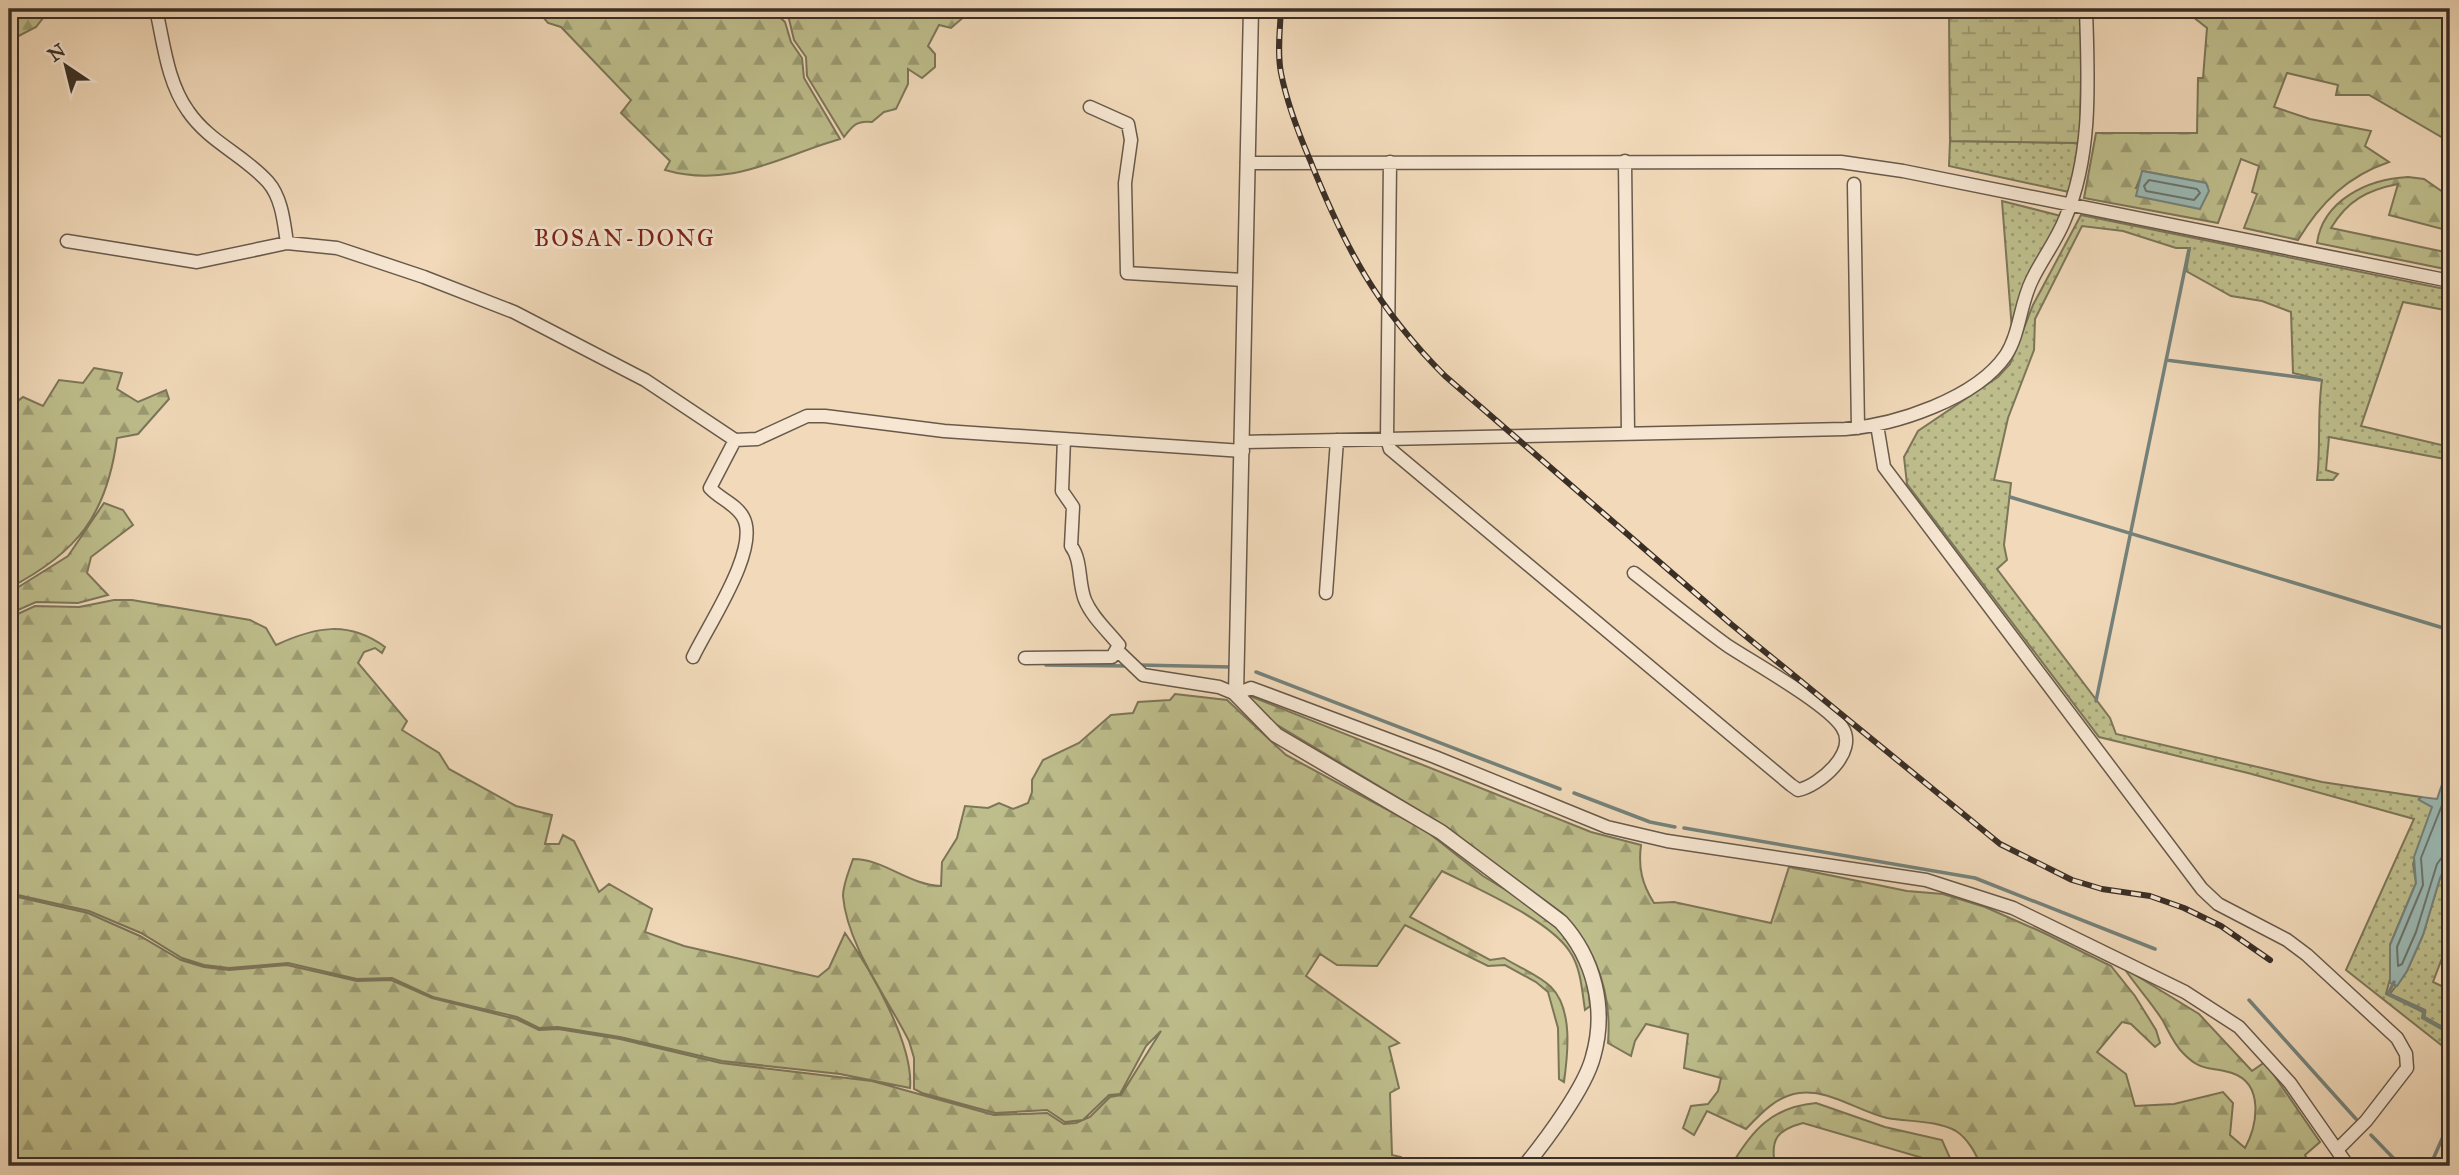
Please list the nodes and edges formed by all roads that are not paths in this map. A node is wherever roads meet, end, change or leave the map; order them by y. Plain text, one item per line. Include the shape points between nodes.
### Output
1 (153, 9) edge
2 (1251, 9) edge
3 (2085, 9) edge
4 (1090, 107) dead end
5 (1625, 161) junction
6 (1390, 162) junction
7 (1247, 163) junction
8 (1854, 184) dead end
9 (2070, 206) junction
10 (68, 241) dead end
11 (287, 243) junction
12 (1243, 280) junction
13 (2450, 281) edge
14 (1877, 425) junction
15 (1858, 428) junction
16 (1628, 434) junction
17 (1064, 439) junction
18 (1387, 439) junction
19 (736, 440) junction
20 (1337, 440) junction
21 (1243, 447) junction
22 (1634, 573) dead end
23 (1326, 593) dead end
24 (1118, 651) junction
25 (693, 656) dead end
26 (1025, 658) dead end
27 (1236, 694) junction
28 (2338, 1149) junction
29 (1525, 1166) edge
30 (2348, 1166) edge

1 - 11 street via 181,100 219,145 269,183 279,204
2 - 7 street
3 - 9 street via 2085,151
4 - 12 street via 1128,124 1127,273
5 - 6 street
5 - 9 street via 1841,162
5 - 16 street
6 - 7 street
6 - 18 street
7 - 12 street
8 - 15 street
9 - 13 street
9 - 14 street via 2031,281 2014,338 2000,362 1947,400
10 - 11 street via 197,262
11 - 19 street via 338,248 514,312 634,373
12 - 21 street
14 - 15 street
14 - 28 street via 1884,467 2202,889 2218,904 2287,940 2403,1046 2407,1068
15 - 16 street
16 - 18 street
17 - 19 street via 807,416 757,439
17 - 21 street
17 - 24 street via 1062,491 1073,507 1071,546 1080,583 1085,600 1119,645
18 - 20 street
18 - 22 street via 1390,449 1791,785 1798,790 1822,779 1842,754 1842,726
19 - 25 street via 710,488 740,511 749,529 748,542
20 - 21 street
20 - 23 street
21 - 27 street
24 - 26 street via 1112,657
24 - 27 street via 1143,675
27 - 28 street via 1251,688 1607,827 1667,841 1926,880 2013,908 2185,992 2239,1027 2290,1083
27 - 29 street via 1276,735 1441,832 1573,934 1597,989 1593,1058
28 - 30 street

